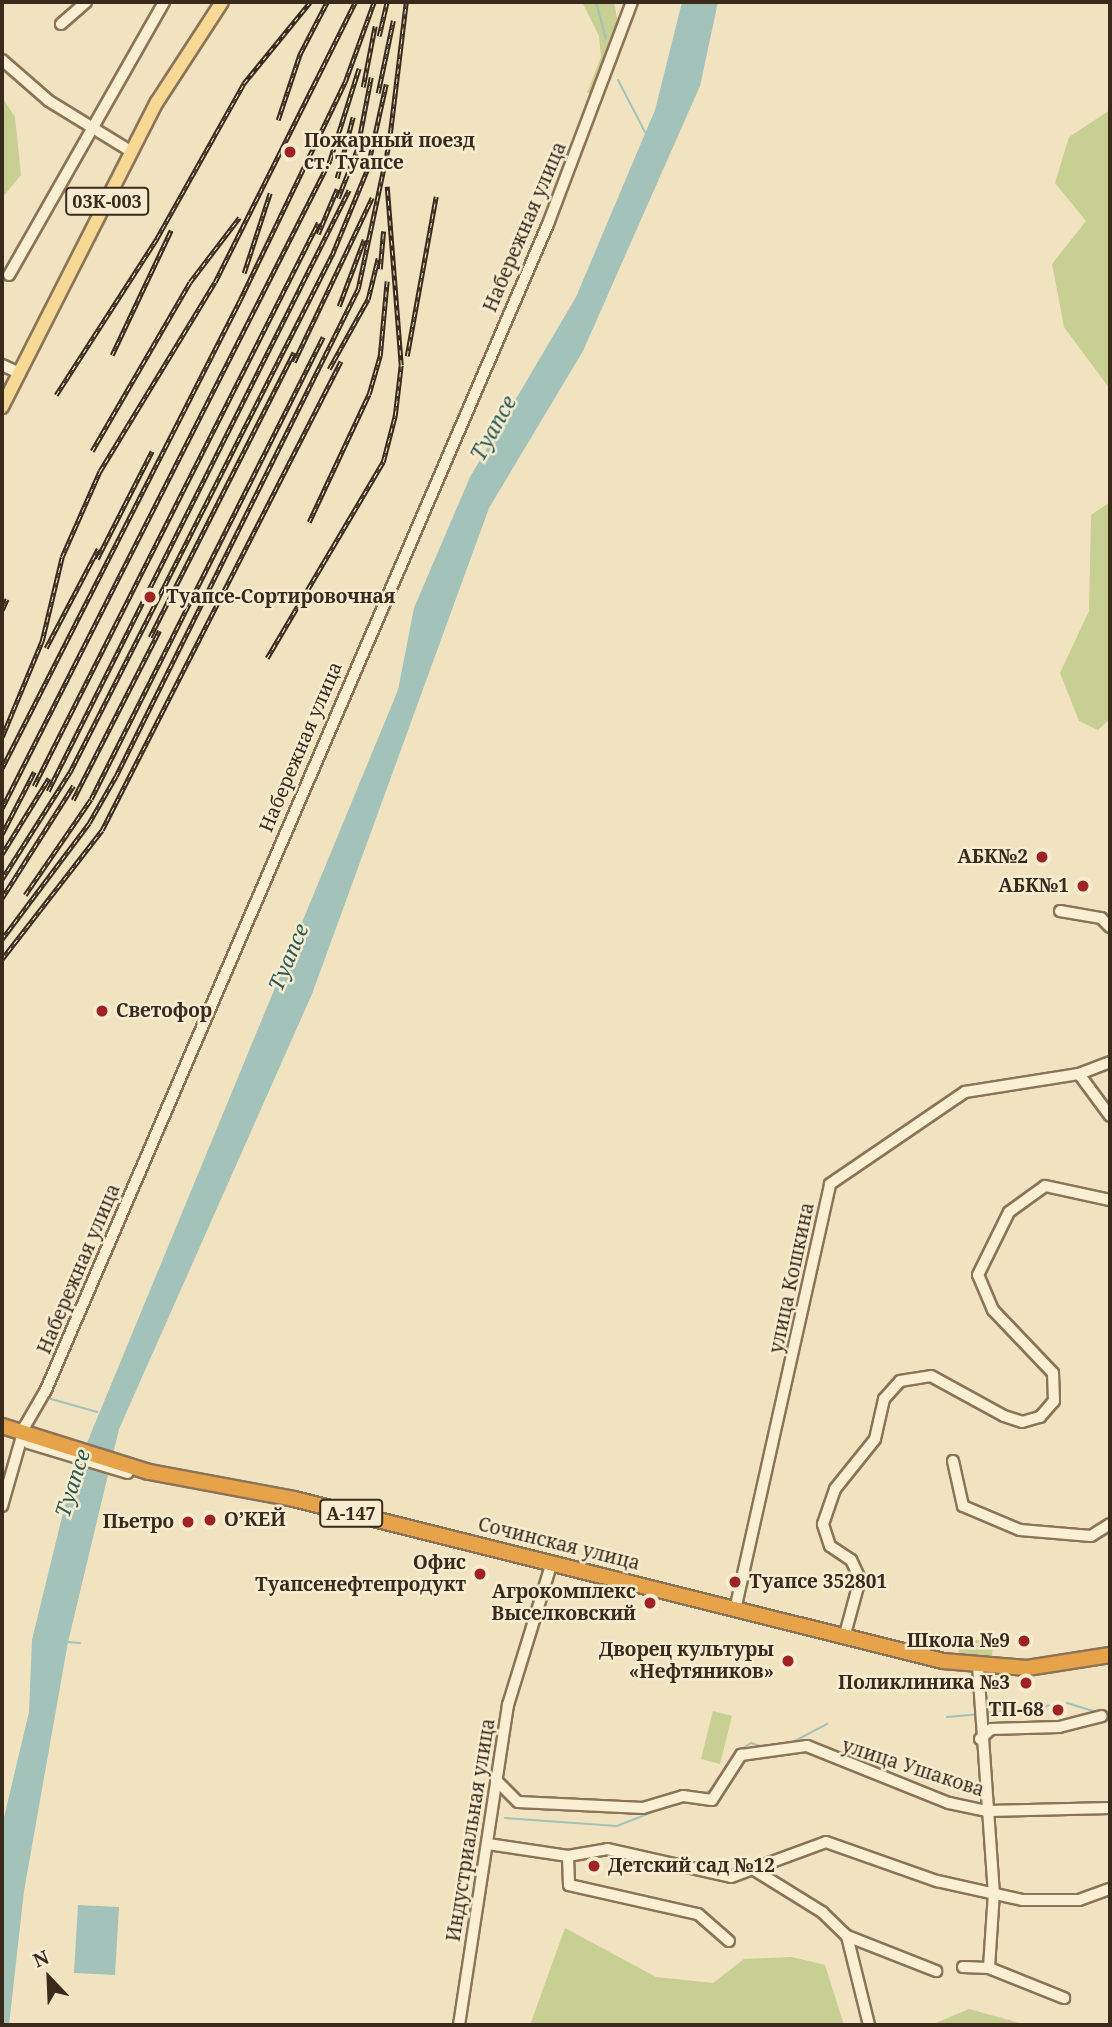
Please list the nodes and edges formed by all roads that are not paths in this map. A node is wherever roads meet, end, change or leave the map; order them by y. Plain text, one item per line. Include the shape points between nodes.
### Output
1 (86, 2) edge
2 (164, 2) edge
3 (222, 2) edge
4 (632, 2) edge
5 (61, 24) dead end
6 (2, 60) edge
7 (90, 129) junction
8 (132, 152) junction
9 (9, 275) dead end
10 (2, 365) edge
11 (19, 373) junction
12 (2, 407) edge
13 (1060, 911) dead end
14 (1110, 927) edge
15 (1110, 1062) edge
16 (1079, 1074) junction
17 (1110, 1116) edge
18 (1110, 1200) edge
19 (2, 1426) edge
20 (26, 1436) junction
21 (953, 1461) dead end
22 (2, 1506) edge
23 (1110, 1524) edge
24 (552, 1562) junction
25 (735, 1611) junction
26 (844, 1638) junction
27 (1110, 1655) edge
28 (978, 1665) junction
29 (1102, 1716) dead end
30 (980, 1739) junction
31 (496, 1780) junction
32 (1110, 1808) edge
33 (987, 1811) junction
34 (488, 1844) junction
35 (568, 1856) junction
36 (751, 1868) junction
37 (1110, 1889) edge
38 (994, 1892) junction
39 (847, 1936) junction
40 (729, 1941) dead end
41 (963, 1967) dead end
42 (989, 1968) junction
43 (936, 1971) dead end
44 (1064, 1998) dead end
45 (459, 2025) edge
46 (869, 2025) edge

1 - 5 street
2 - 7 street
3 - 8 main road, 03К-003
4 - 20 street, Набережная улица via 548,224
6 - 7 street
7 - 8 street
7 - 9 street
8 - 11 main road, 03К-003
10 - 11 street
11 - 12 main road, 03К-003
13 - 14 street via 1101,918
15 - 16 street, улица Кошкина
16 - 17 street
16 - 25 street, улица Кошкина via 965,1092 830,1184
18 - 26 street via 1045,1186 1009,1212 978,1275 993,1310 1054,1373 1054,1401 1040,1417 1023,1422 1004,1416 931,1376 901,1381 884,1399 875,1439 835,1489 823,1524 830,1546 851,1560 860,1579
19 - 20 highway, Сочинская улица / А-147
20 - 22 street, Набережная улица
20 - 24 highway, Сочинская улица / А-147 via 148,1475 255,1490
21 - 23 street via 963,1506 1020,1530 1091,1536
24 - 25 highway, Сочинская улица / А-147
24 - 31 street, Индустриальная улица via 508,1705
25 - 26 highway, Сочинская улица / А-147
26 - 28 highway, Сочинская улица / А-147
27 - 28 highway, Сочинская улица / А-147 via 1066,1666
28 - 30 street
29 - 30 street via 1059,1727 991,1729
30 - 33 street
31 - 33 street, улица Ушакова via 518,1802 643,1808 683,1796 712,1800 741,1755 807,1746 949,1804
31 - 34 street, Индустриальная улица
32 - 33 street, улица Ушакова
33 - 38 street
34 - 35 street
34 - 45 street, Индустриальная улица
35 - 36 street via 607,1849 731,1877
35 - 40 street via 569,1885 698,1914
36 - 38 street via 826,1842 937,1881
36 - 39 street via 822,1912
37 - 38 street via 1057,1903
38 - 42 street
39 - 43 street
39 - 46 street
41 - 42 street
42 - 44 street via 1014,1983

